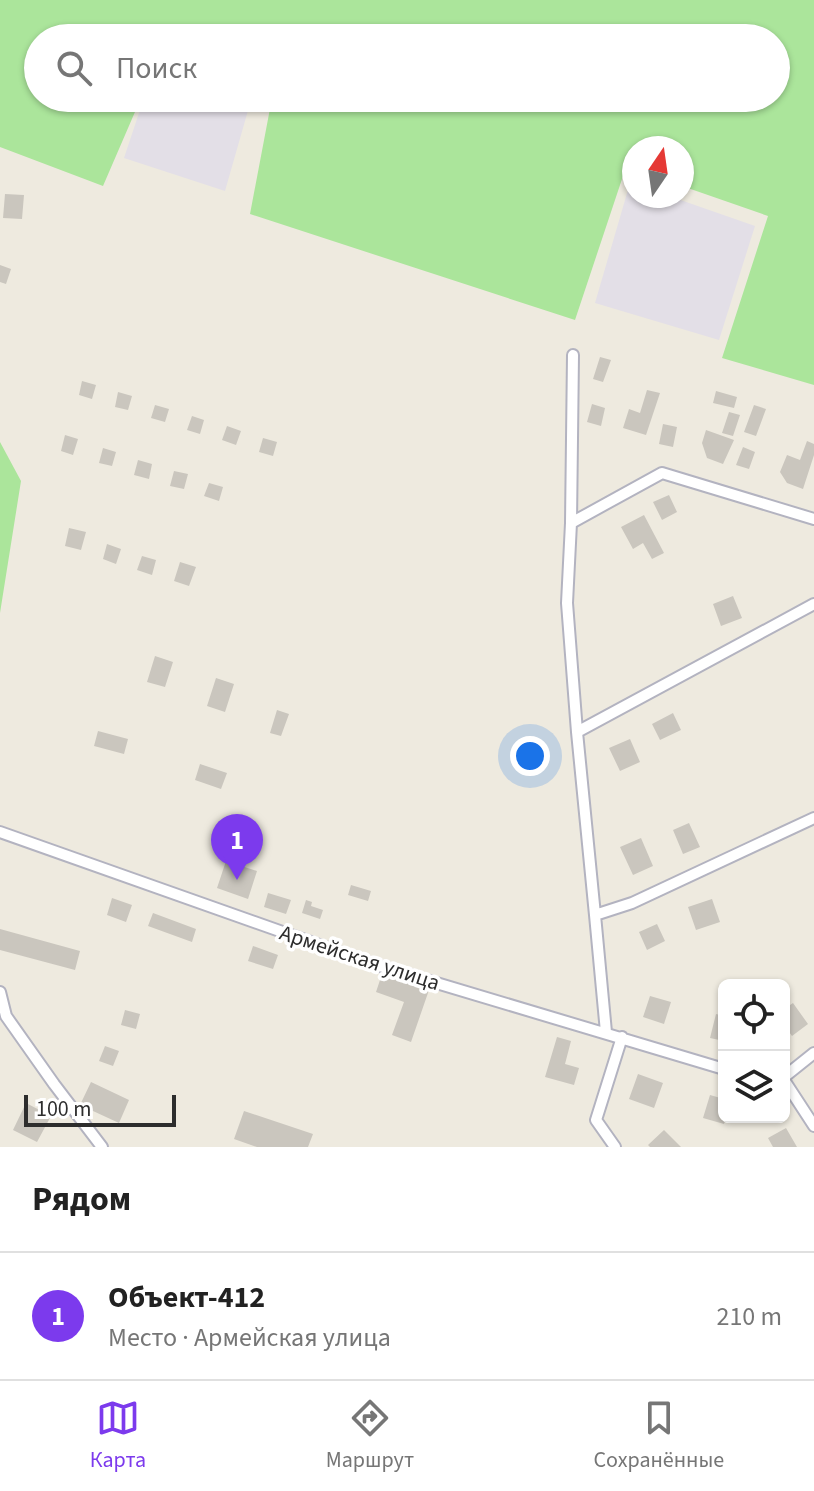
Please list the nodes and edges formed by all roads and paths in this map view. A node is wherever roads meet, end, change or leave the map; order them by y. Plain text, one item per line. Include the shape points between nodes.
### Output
1 (573, 355) dead end
2 (814, 519) edge
3 (571, 523) junction
4 (814, 604) edge
5 (577, 732) junction
6 (814, 818) edge
7 (0, 832) edge
8 (595, 915) junction
9 (0, 992) edge
10 (606, 1032) junction
11 (622, 1037) junction
12 (814, 1053) edge
13 (718, 1067) edge
14 (790, 1074) edge
15 (790, 1088) edge
16 (814, 1126) edge
17 (102, 1147) edge
18 (615, 1147) edge

1 - 3 street
2 - 3 street via 662,473
3 - 5 street via 567,603
4 - 5 street
5 - 8 street
6 - 8 street via 632,903
7 - 10 street, Армейская улица via 373,964
8 - 10 street
9 - 17 street via 6,1016
10 - 11 street, Армейская улица
11 - 13 street, Армейская улица
11 - 18 street via 596,1120
12 - 14 street
15 - 16 street

